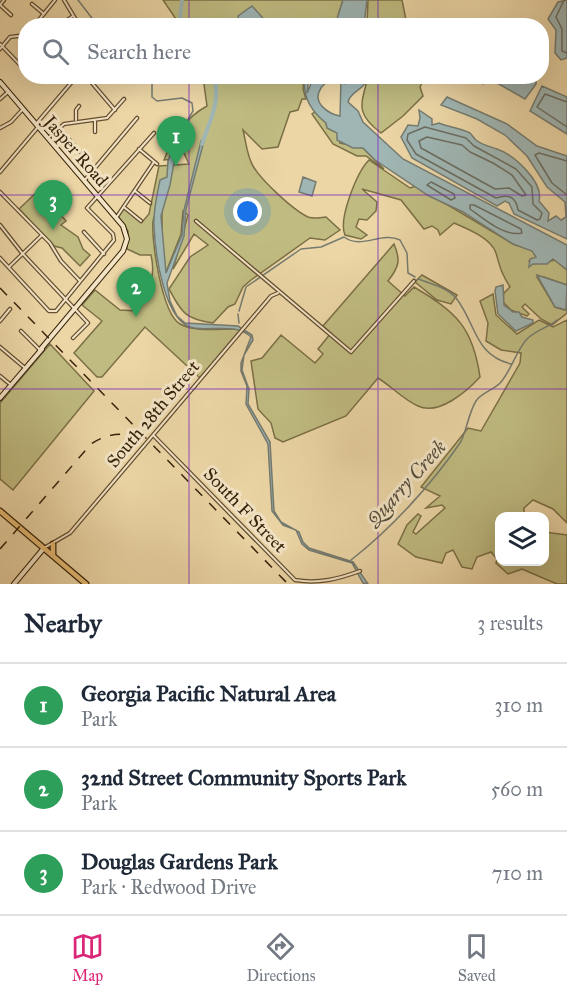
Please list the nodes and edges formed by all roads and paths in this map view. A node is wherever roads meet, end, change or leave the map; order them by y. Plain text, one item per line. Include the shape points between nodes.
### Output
1 (4, 0) edge
2 (55, 0) edge
3 (64, 0) edge
4 (32, 4) dead end
5 (0, 5) edge
6 (44, 14) junction
7 (11, 15) dead end
8 (73, 16) joint
9 (40, 18) edge
10 (70, 18) edge
11 (18, 36) edge
12 (1, 46) edge
13 (18, 63) edge
14 (0, 82) edge
15 (71, 84) edge
16 (93, 84) edge
17 (8, 92) junction
18 (0, 99) edge
19 (124, 99) dead end
20 (79, 106) dead end
21 (23, 109) junction
22 (115, 110) junction
23 (137, 118) dead end
24 (76, 121) junction
25 (95, 121) junction
26 (37, 126) junction
27 (0, 128) edge
28 (59, 128) junction
29 (95, 132) dead end
30 (154, 133) dead end
31 (48, 138) junction
32 (140, 149) junction
33 (80, 152) dead end
34 (0, 172) edge
35 (84, 181) junction
36 (135, 191) junction
37 (0, 192) edge
38 (99, 197) junction
39 (150, 203) dead end
40 (125, 208) junction
41 (116, 218) junction
42 (141, 221) dead end
43 (196, 221) dead end
44 (0, 225) edge
45 (84, 232) dead end
46 (42, 235) junction
47 (22, 253) junction
48 (104, 254) junction
49 (0, 258) edge
50 (9, 267) junction
51 (414, 281) dead end
52 (81, 282) junction
53 (278, 293) junction
54 (67, 298) junction
55 (76, 308) junction
56 (10, 309) dead end
57 (0, 321) edge
58 (21, 331) dead end
59 (74, 338) dead end
60 (0, 347) edge
61 (40, 350) junction
62 (25, 368) junction
63 (0, 376) edge
64 (11, 385) junction
65 (0, 398) edge
66 (153, 435) junction
67 (0, 511) edge
68 (53, 544) junction
69 (44, 548) junction
70 (53, 555) junction
71 (358, 571) dead end
72 (14, 584) edge
73 (86, 584) edge

1 - 5 street
2 - 6 street
3 - 8 street
4 - 6 street
5 - 7 street
6 - 9 street
8 - 10 street
11 - 12 street via 10,37
12 - 13 street
14 - 17 street, Jasper Road
15 - 26 street
16 - 22 street
17 - 18 street
17 - 21 street, Jasper Road
19 - 22 street
20 - 24 street
21 - 26 street, Jasper Road
21 - 27 street
22 - 25 street via 107,118
23 - 35 street
24 - 25 street
24 - 28 street
25 - 29 street
26 - 31 street, Jasper Road
26 - 34 street
28 - 31 street
28 - 33 street
30 - 32 street
31 - 35 street, Jasper Road
32 - 36 street via 156,163
32 - 38 street
35 - 38 street, Jasper Road
36 - 39 street
36 - 40 street
37 - 46 street
38 - 41 street, Jasper Road
38 - 48 street via 87,208 114,240
40 - 41 street
40 - 42 street
41 - 55 street, Jasper Road via 125,229 123,251
43 - 53 street
44 - 47 street
45 - 48 street
46 - 47 street
46 - 52 street
47 - 50 street
47 - 54 street
48 - 52 street
49 - 50 street
50 - 54 street via 52,313
51 - 53 street via 351,352
52 - 54 street
53 - 66 street, South 28th Street via 239,332
54 - 55 street
55 - 59 street via 88,323
55 - 61 street
56 - 57 street
58 - 61 street
60 - 62 street
61 - 62 street
62 - 64 street
63 - 64 street
64 - 65 street
66 - 68 street, South 28th Street via 70,533
66 - 71 street, South F Street via 295,580 326,583
67 - 69 main road
68 - 69 street, South 28th Street
68 - 70 main road
69 - 70 main road
69 - 72 street
70 - 73 main road

